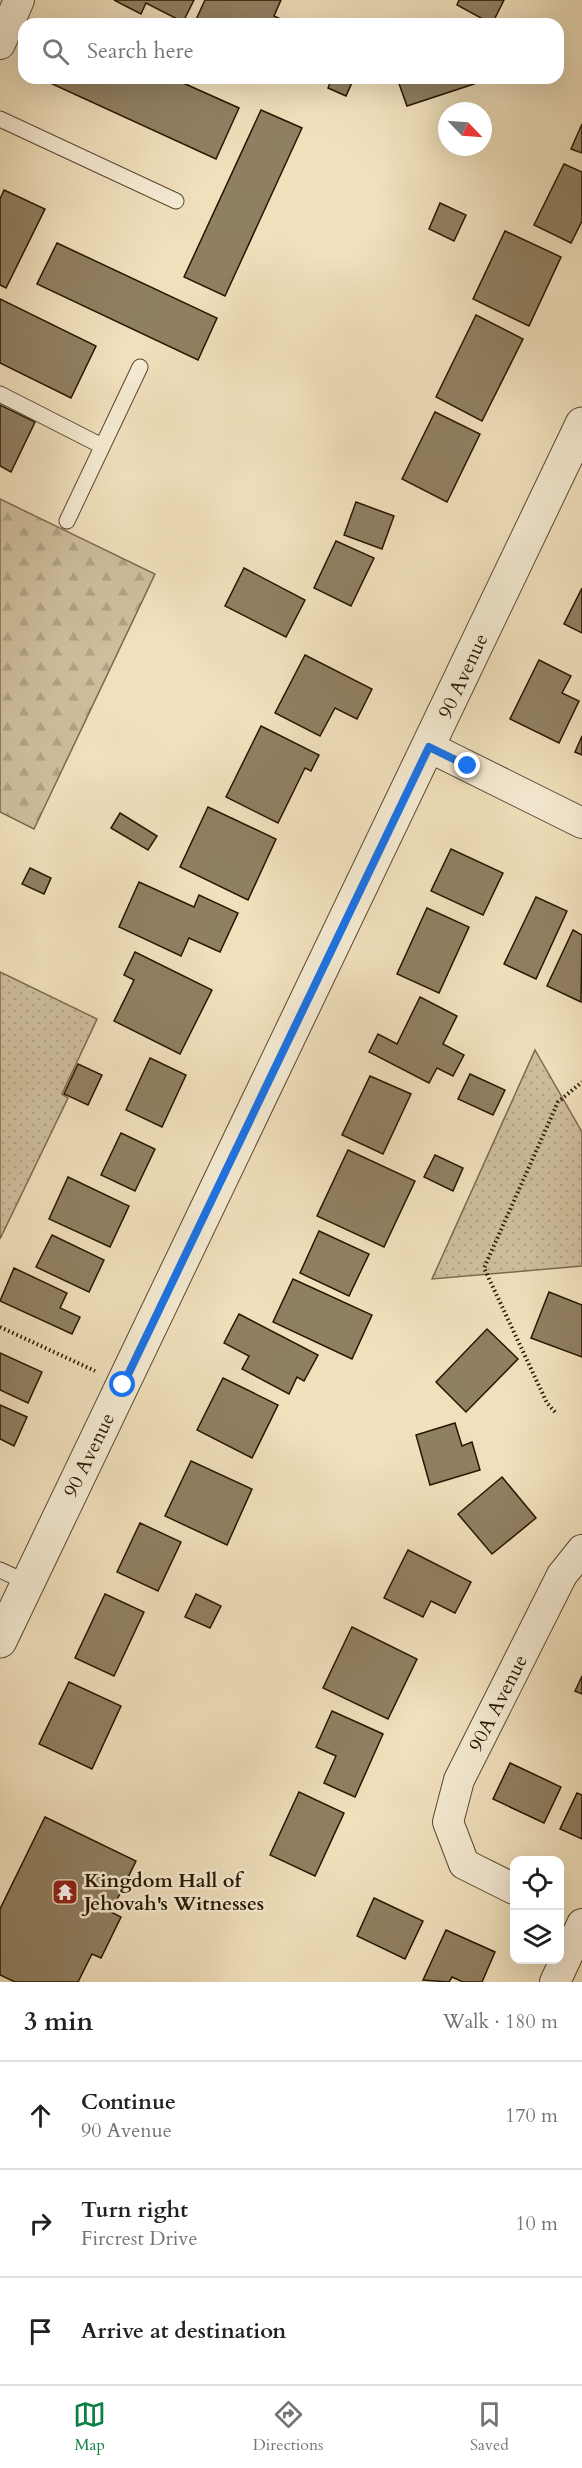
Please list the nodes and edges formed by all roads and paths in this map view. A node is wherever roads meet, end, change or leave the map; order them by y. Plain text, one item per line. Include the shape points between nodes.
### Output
1 (19, 0) edge
2 (0, 44) edge
3 (0, 119) edge
4 (176, 201) dead end
5 (140, 367) dead end
6 (0, 394) edge
7 (582, 424) edge
8 (102, 446) junction
9 (67, 521) dead end
10 (429, 747) junction
11 (582, 824) edge
12 (582, 1082) edge
13 (0, 1326) edge
14 (95, 1371) dead end
15 (555, 1412) dead end
16 (582, 1550) edge
17 (14, 1576) edge
18 (0, 1641) edge
19 (510, 1886) edge
20 (564, 1912) edge
21 (582, 1922) edge
22 (555, 1982) edge

1 - 2 street
3 - 4 lane
5 - 8 lane
6 - 8 lane
7 - 10 street, 90 Avenue
8 - 9 lane
10 - 11 street
10 - 17 street, 90 Avenue
12 - 15 path via 558,1102 484,1268 547,1403
13 - 14 path
16 - 19 street, 90A Avenue via 562,1575 459,1779 448,1822 464,1864
17 - 18 street, 90 Avenue
20 - 21 street
21 - 22 street

